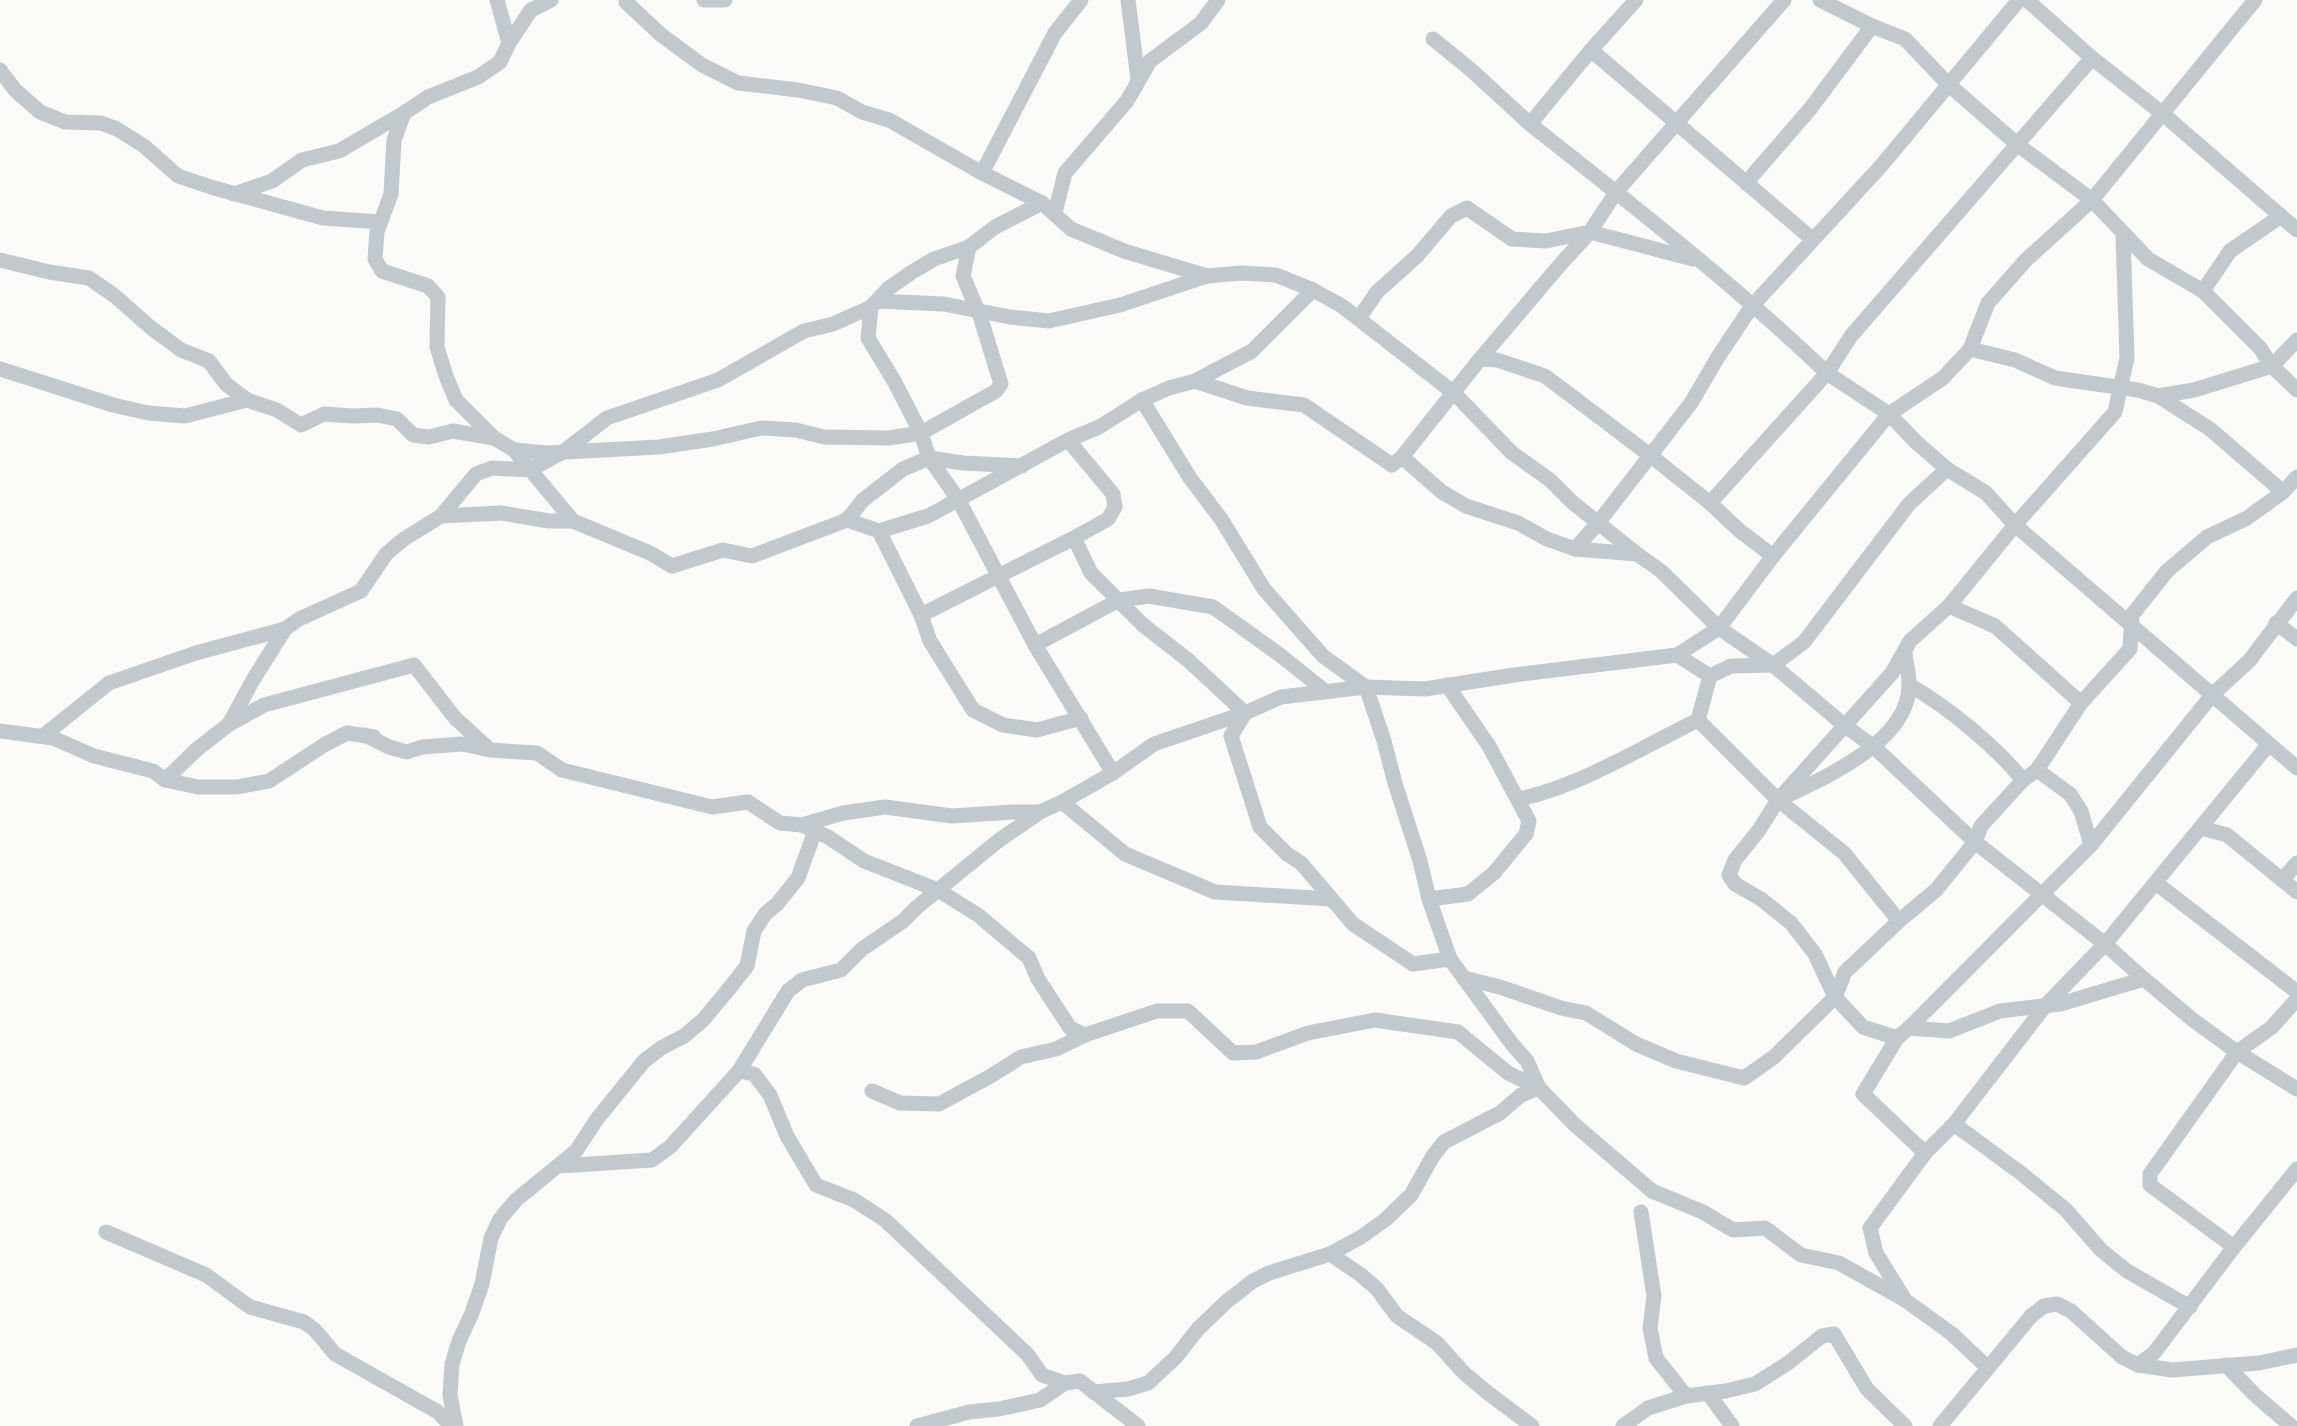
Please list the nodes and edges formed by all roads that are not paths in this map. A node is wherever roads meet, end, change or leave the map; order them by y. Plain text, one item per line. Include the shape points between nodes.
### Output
1 (497, 0) edge
2 (551, 0) edge
3 (704, 0) edge
4 (725, 0) edge
5 (1081, 0) edge
6 (1128, 0) edge
7 (1218, 0) edge
8 (1636, 0) edge
9 (1784, 0) edge
10 (1820, 0) edge
11 (2019, 0) edge
12 (2027, 0) edge
13 (2255, 0) edge
14 (629, 1) edge
15 (1872, 26) junction
16 (1433, 39) dead end
17 (508, 43) junction
18 (1591, 50) junction
19 (2092, 58) junction
20 (0, 70) edge
21 (1138, 79) junction
22 (1948, 84) junction
23 (404, 113) junction
24 (2163, 114) junction
25 (1530, 124) junction
26 (1678, 124) junction
27 (2018, 145) junction
28 (982, 174) junction
29 (1746, 182) junction
30 (1616, 192) junction
31 (234, 194) junction
32 (2092, 200) junction
33 (1042, 204) junction
34 (1055, 213) junction
35 (2281, 216) junction
36 (380, 222) junction
37 (2297, 230) edge
38 (1590, 232) junction
39 (2124, 236) junction
40 (1812, 239) junction
41 (969, 246) junction
42 (0, 260) edge
43 (1698, 260) junction
44 (1207, 276) junction
45 (1313, 290) junction
46 (2203, 291) junction
47 (874, 304) junction
48 (1752, 306) junction
49 (978, 312) junction
50 (1359, 318) junction
51 (2297, 340) edge
52 (1970, 349) junction
53 (1480, 359) junction
54 (2272, 366) junction
55 (0, 369) edge
56 (1827, 373) junction
57 (1195, 381) junction
58 (2122, 388) junction
59 (2297, 390) edge
60 (1454, 393) junction
61 (2158, 396) junction
62 (247, 400) junction
63 (1142, 400) junction
64 (1888, 414) junction
65 (921, 433) junction
66 (494, 438) junction
67 (1068, 440) junction
68 (514, 450) junction
69 (563, 452) junction
70 (1651, 456) junction
71 (1402, 457) junction
72 (929, 458) junction
73 (1023, 466) junction
74 (1947, 469) junction
75 (530, 470) junction
76 (2297, 477) edge
77 (2283, 492) junction
78 (958, 499) junction
79 (1710, 503) junction
80 (441, 516) junction
81 (847, 520) junction
82 (573, 521) junction
83 (1598, 523) junction
84 (2015, 524) junction
85 (879, 531) junction
86 (1074, 538) junction
87 (1575, 549) junction
88 (1637, 554) junction
89 (1773, 556) junction
90 (998, 577) junction
91 (2297, 598) edge
92 (1119, 600) junction
93 (1949, 606) junction
94 (921, 615) junction
95 (2276, 623) junction
96 (2132, 625) junction
97 (1719, 628) junction
98 (285, 629) junction
99 (2297, 639) edge
100 (1035, 645) junction
101 (1904, 653) junction
102 (1677, 655) junction
103 (1773, 665) junction
104 (1710, 676) junction
105 (1447, 685) junction
106 (1909, 685) junction
107 (1366, 687) junction
108 (1325, 691) junction
109 (2213, 694) junction
110 (2081, 702) junction
111 (1245, 713) junction
112 (1081, 718) junction
113 (1698, 720) junction
114 (228, 725) junction
115 (1844, 725) junction
116 (0, 731) edge
117 (43, 736) junction
118 (2268, 744) junction
119 (1874, 747) junction
120 (490, 750) junction
121 (2297, 768) edge
122 (2037, 770) junction
123 (1113, 773) junction
124 (166, 780) junction
125 (2023, 780) junction
126 (1519, 799) junction
127 (1778, 800) junction
128 (1062, 802) junction
129 (1040, 812) junction
130 (809, 828) junction
131 (2201, 828) junction
132 (1975, 842) junction
133 (2092, 844) junction
134 (2297, 863) edge
135 (2282, 880) junction
136 (2156, 884) junction
137 (938, 890) junction
138 (2297, 892) edge
139 (2040, 895) junction
140 (1331, 899) junction
141 (1429, 899) junction
142 (1899, 921) junction
143 (2105, 944) junction
144 (1450, 959) junction
145 (1464, 978) junction
146 (2144, 979) junction
147 (2297, 992) edge
148 (1835, 997) junction
149 (2297, 999) edge
150 (2045, 1006) junction
151 (1909, 1028) junction
152 (1084, 1035) junction
153 (1897, 1038) junction
154 (2237, 1052) junction
155 (739, 1071) junction
156 (1538, 1088) junction
157 (2297, 1089) edge
158 (872, 1091) dead end
159 (1954, 1124) junction
160 (1925, 1153) junction
161 (560, 1166) junction
162 (2296, 1173) edge
163 (1641, 1212) dead end
164 (106, 1232) dead end
165 (2234, 1247) junction
166 (1330, 1254) junction
167 (1905, 1300) junction
168 (2190, 1307) junction
169 (2297, 1355) edge
170 (2138, 1365) junction
171 (2226, 1365) junction
172 (1987, 1367) junction
173 (1065, 1383) junction
174 (1094, 1392) junction
175 (1708, 1393) junction
176 (1686, 1396) junction
177 (451, 1426) edge
178 (456, 1426) edge
179 (917, 1426) edge
180 (1138, 1426) edge
181 (1532, 1426) edge
182 (1623, 1426) edge
183 (1732, 1426) edge
184 (1905, 1426) edge
185 (1940, 1426) edge
186 (2292, 1426) edge

1 - 17 street
2 - 17 street via 531,10
3 - 4 street
5 - 28 street via 1055,32
6 - 21 street
7 - 21 street via 1201,23 1150,61
8 - 18 street
9 - 26 street
10 - 15 street
11 - 22 street
12 - 19 street
13 - 24 street
14 - 28 street via 660,34 695,60 738,84 837,98 862,112 890,120
15 - 22 street via 1905,39
15 - 29 street via 1810,109
16 - 25 street
17 - 23 street via 500,62 478,76 428,97
18 - 25 street
18 - 26 street
19 - 24 street
19 - 27 street
20 - 31 street via 15,90 40,112 65,122 101,123 118,129 144,146 178,176
21 - 34 street via 1127,101 1065,173
22 - 27 street
22 - 40 street via 1881,166
23 - 31 street via 339,151 302,160 272,181
23 - 36 street via 394,140 392,194
24 - 32 street
24 - 35 street
25 - 30 street
26 - 29 street
26 - 30 street
27 - 32 street
27 - 56 street via 1851,336
28 - 33 street
29 - 40 street
30 - 38 street
30 - 43 street
31 - 36 street via 323,218
32 - 39 street
32 - 52 street via 2026,260 1988,303
33 - 34 street
33 - 41 street via 995,227
34 - 44 street via 1071,229 1124,251
35 - 37 street
35 - 46 street via 2230,251
36 - 66 street via 375,259 382,272 428,286 438,297 436,347 456,400
38 - 43 street
38 - 50 street via 1546,241 1512,239 1467,208 1451,216 1417,256 1377,292
38 - 53 street
39 - 46 street via 2148,259
39 - 58 street via 2127,358
40 - 48 street
41 - 47 street via 934,259 912,272 889,288
41 - 49 street via 963,276
42 - 62 street via 88,278 181,350 209,361 226,384
43 - 48 street
44 - 45 street via 1241,273 1276,275
44 - 49 street via 1120,305 1049,320
45 - 50 street
45 - 57 street via 1252,351
46 - 54 street via 2260,348
47 - 49 street via 944,304
47 - 65 street via 868,338
47 - 69 street via 833,324 804,331 718,380 607,418
48 - 56 street
48 - 70 street via 1691,403
49 - 65 street via 1001,384 996,391
50 - 60 street
51 - 54 street
52 - 58 street via 2015,360 2054,378
52 - 64 street via 1943,378
53 - 60 street
53 - 70 street via 1497,360 1545,376
54 - 59 street
54 - 61 street via 2194,390
55 - 62 street via 148,413 185,416
56 - 64 street
56 - 79 street
57 - 63 street
57 - 71 street via 1247,398 1304,405 1392,466
58 - 61 street
58 - 84 street via 2115,412
60 - 71 street
60 - 83 street via 1512,453 1550,480
61 - 77 street via 2210,429
62 - 66 street via 277,410 301,424 324,414 377,414 397,419 413,435 429,437 454,431
63 - 67 street via 1099,427
63 - 107 street via 1264,589 1323,656
64 - 74 street
64 - 89 street
65 - 69 street via 889,438 824,436 761,428 659,447
65 - 72 street
66 - 68 street
67 - 73 street
67 - 86 street via 1113,494 1115,507 1108,519
68 - 69 street
68 - 75 street
69 - 75 street
70 - 79 street
70 - 83 street
71 - 87 street via 1442,492 1466,506 1518,523 1547,539
72 - 73 street
72 - 78 street
72 - 81 street via 896,474 863,500
73 - 78 street
74 - 84 street via 1986,493
74 - 103 street via 1909,504 1804,642
75 - 80 street via 492,468 476,474
75 - 82 street
76 - 77 street
77 - 96 street via 2247,518 2207,537 2167,571 2132,615
78 - 85 street via 928,516
78 - 90 street
79 - 89 street
80 - 82 street via 501,513 549,521
80 - 98 street via 386,554 361,590 299,619
81 - 82 street via 752,556 723,550 672,566 650,552
81 - 85 street
83 - 87 street
83 - 88 street
84 - 93 street
84 - 96 street
85 - 94 street
86 - 90 street
86 - 92 street via 1091,573
87 - 88 street
88 - 97 street via 1661,571
89 - 97 street
90 - 94 street
90 - 100 street
91 - 95 street
92 - 100 street
92 - 108 street via 1149,596 1213,607
92 - 111 street via 1143,625 1188,660
93 - 101 street via 1910,641
93 - 110 street via 1995,626
94 - 112 street via 930,641 973,710 1003,726 1037,730
95 - 99 street
95 - 109 street via 2249,661
96 - 109 street
96 - 110 street via 2130,649
97 - 102 street
97 - 103 street
98 - 114 street
98 - 117 street via 196,653 109,683
100 - 112 street
101 - 106 street
101 - 115 street via 1892,673
102 - 104 street
102 - 105 street
103 - 104 street via 1731,666
103 - 115 street
104 - 113 street
105 - 107 street via 1425,689
105 - 126 street via 1489,746
106 - 119 street via 1902,713
106 - 125 street via 1926,694 1965,726 2009,763
107 - 108 street
107 - 141 street
108 - 111 street via 1281,697
109 - 118 street
109 - 133 street
110 - 122 street
111 - 123 street via 1154,744
111 - 140 street via 1231,736 1260,827 1301,863
112 - 123 street
113 - 126 street via 1589,774 1542,794
113 - 127 street
114 - 120 street via 264,705 414,665 455,718
114 - 124 street via 196,750
115 - 119 street
115 - 127 street
116 - 117 street
117 - 124 street via 94,756 153,771
118 - 121 street
118 - 131 street
119 - 127 street via 1833,774
119 - 132 street
120 - 124 street via 462,744 422,747 347,733 269,781 227,787
120 - 130 street via 537,753 562,770 712,807 748,802 780,823
122 - 125 street
122 - 133 street via 2070,794 2081,811
123 - 128 street
125 - 132 street via 1981,826
126 - 141 street via 1529,821 1526,834 1494,873 1468,894
127 - 142 street via 1844,853
127 - 148 street via 1735,860 1729,875 1735,884 1791,922 1814,954
128 - 129 street
128 - 140 street via 1125,854 1215,892
129 - 130 street via 952,816 884,807 843,813
129 - 137 street
130 - 137 street via 864,861
130 - 161 street via 798,878 754,931 746,966 703,1020 644,1061 597,1119 576,1151
131 - 135 street via 2227,835
131 - 136 street
132 - 139 street
132 - 142 street via 1936,890
133 - 139 street
134 - 135 street
135 - 138 street
136 - 143 street
136 - 147 street
137 - 152 street via 978,915 1029,958 1038,979 1070,1028
137 - 155 street via 903,921 862,949 841,970 802,980 788,991
139 - 143 street
139 - 151 street
140 - 144 street via 1353,924 1413,964
141 - 144 street
142 - 148 street via 1845,972
143 - 146 street
143 - 150 street
144 - 145 street
145 - 148 street via 1586,1013 1636,1044 1676,1060 1744,1078 1774,1058
145 - 156 street via 1527,1061
146 - 150 street
146 - 154 street
148 - 153 street via 1863,1027
149 - 154 street via 2272,1026
150 - 151 street via 2000,1011 1949,1031
150 - 159 street
151 - 153 street
152 - 156 street via 1157,1012 1188,1011 1233,1053 1256,1052 1308,1033 1375,1020 1458,1032 1508,1073
152 - 158 street via 1056,1048 1021,1057 939,1104 900,1103
153 - 160 street via 1863,1094
154 - 157 street
154 - 165 street via 2150,1174 2150,1185
155 - 161 street via 670,1147 652,1160
155 - 173 street via 754,1074 770,1095 787,1136 816,1185 854,1200 885,1220 1028,1355 1042,1375
156 - 166 street via 1521,1095 1500,1113 1444,1142 1411,1195 1385,1220
156 - 167 street via 1575,1125 1652,1190 1703,1212 1734,1230 1765,1228 1801,1255 1838,1263
159 - 160 street
159 - 168 street via 2066,1210 2101,1250 2127,1271
160 - 167 street via 1870,1228 1876,1253
161 - 178 street via 516,1200 500,1219 491,1238 482,1284 452,1364 450,1396
162 - 165 street
163 - 176 street via 1654,1296 1650,1328 1656,1358
164 - 177 street via 206,1275 250,1307 304,1322 335,1354 438,1412
165 - 168 street
166 - 174 street via 1284,1267 1253,1281 1198,1329 1175,1358 1148,1383 1128,1389
166 - 181 street via 1366,1280 1398,1316 1437,1343 1464,1373
167 - 172 street via 1952,1334
168 - 170 street via 2154,1353
169 - 171 street via 2259,1363
170 - 171 street via 2172,1370
170 - 172 street via 2122,1358 2072,1312 2057,1304 2044,1306 2031,1316
171 - 186 street via 2254,1396
172 - 185 street
173 - 174 street via 1080,1381
173 - 179 street via 1040,1400 969,1412
174 - 180 street
175 - 176 street
175 - 183 street
175 - 184 street via 1755,1384 1822,1336 1834,1334 1866,1389
176 - 182 street via 1648,1408

